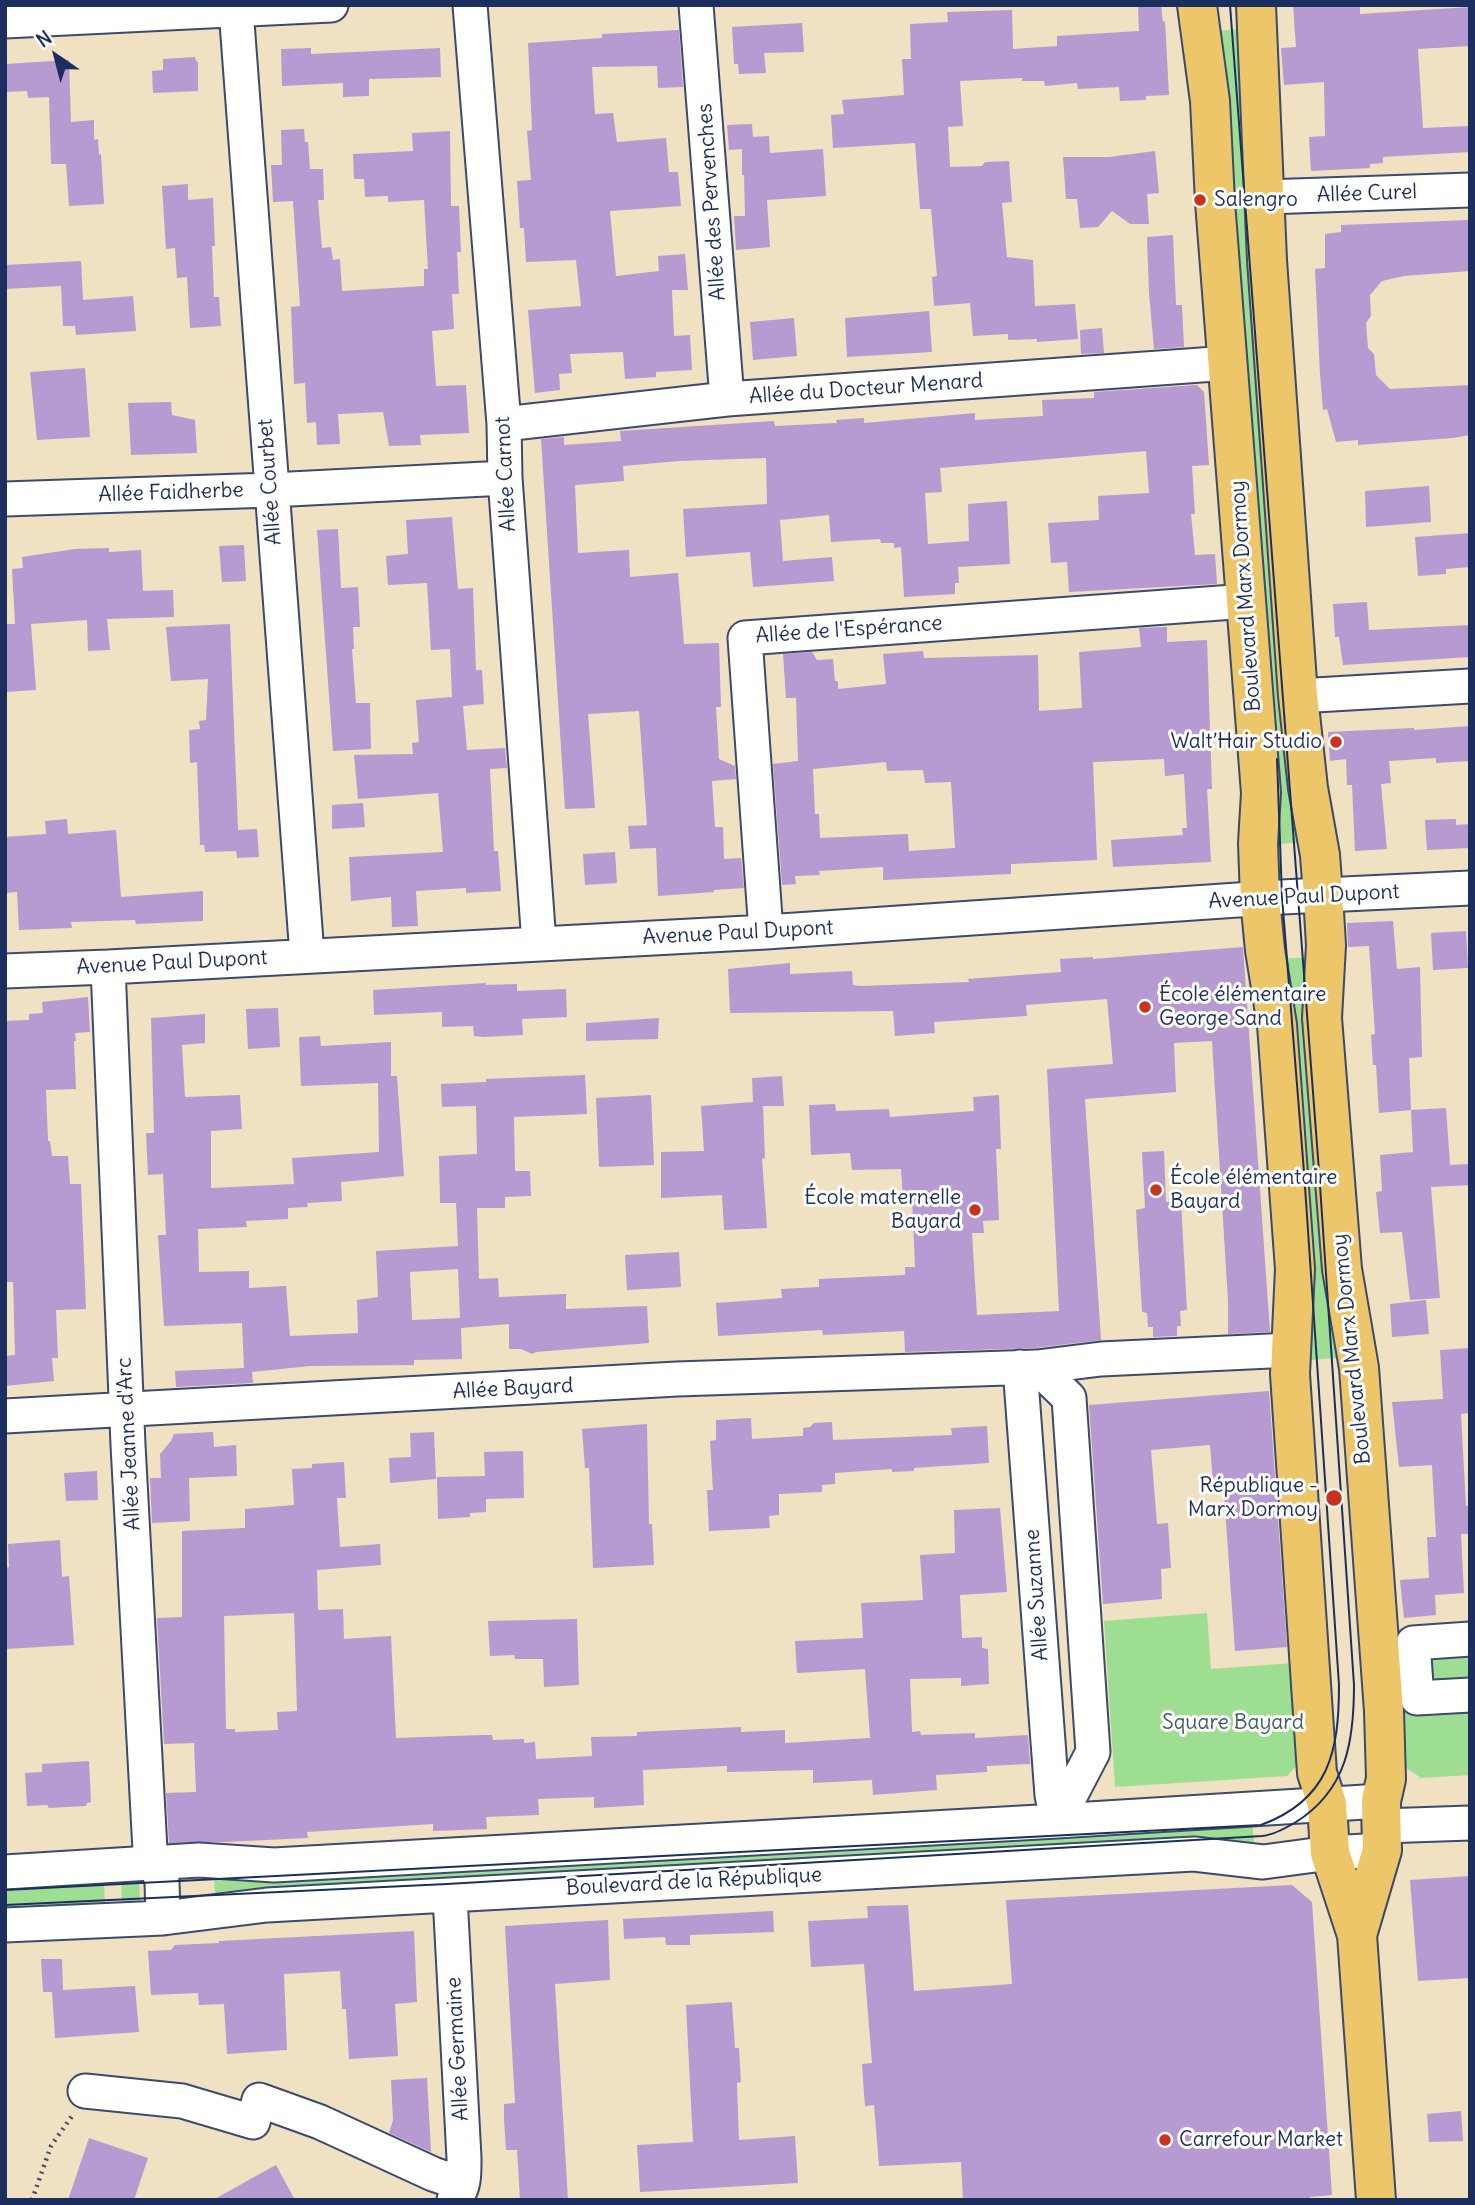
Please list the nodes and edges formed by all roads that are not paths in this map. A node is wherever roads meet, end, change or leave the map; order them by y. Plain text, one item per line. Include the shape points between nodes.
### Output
1 (331, 5) edge
2 (470, 5) edge
3 (696, 5) edge
4 (1197, 5) edge
5 (1256, 5) edge
6 (236, 9) junction
7 (5, 20) edge
8 (1470, 190) edge
9 (1265, 197) junction
10 (1229, 363) junction
11 (727, 399) junction
12 (503, 424) junction
13 (505, 478) junction
14 (271, 490) junction
15 (5, 499) edge
16 (1247, 601) junction
17 (1470, 686) edge
18 (1298, 696) junction
19 (1470, 888) edge
20 (1323, 895) junction
21 (1260, 899) junction
22 (766, 932) junction
23 (539, 943) junction
24 (307, 955) junction
25 (108, 967) junction
26 (5, 971) edge
27 (1291, 1350) junction
28 (1029, 1367) junction
29 (126, 1410) junction
30 (5, 1416) edge
31 (1470, 1639) edge
32 (1470, 1695) edge
33 (1327, 1804) junction
34 (1057, 1821) junction
35 (1470, 1823) edge
36 (1382, 1826) junction
37 (1330, 1853) junction
38 (154, 1864) junction
39 (5, 1872) edge
40 (450, 1896) junction
41 (163, 1918) junction
42 (5, 1925) edge
43 (1357, 1936) junction
44 (85, 2091) road end
45 (458, 2192) edge
46 (1376, 2200) edge

1 - 6 street
2 - 12 street, Allée Carnot
3 - 11 street, Allée des Pervenches
4 - 10 main road, Boulevard Marx Dormoy via 1210,101
5 - 9 main road, Boulevard Marx Dormoy
6 - 7 street
6 - 14 street, Allée Courbet
8 - 9 street, Allée Curel
9 - 18 main road, Boulevard Marx Dormoy
10 - 11 street, Allée du Docteur Menard
10 - 16 main road, Boulevard Marx Dormoy
11 - 12 street, Allée du Docteur Menard
12 - 13 street, Allée Carnot
13 - 14 street, Allée Faidherbe
13 - 23 street, Allée Carnot
14 - 15 street, Allée Faidherbe
14 - 24 street, Allée Courbet
16 - 21 main road, Boulevard Marx Dormoy via 1261,793
16 - 22 street, Allée de l'Espérance via 745,638
17 - 18 street
18 - 20 main road, Boulevard Marx Dormoy
19 - 20 street, Avenue Paul Dupont
20 - 21 street, Avenue Paul Dupont
20 - 36 main road, Boulevard Marx Dormoy via 1322,1018 1342,1269 1359,1368 1384,1711
21 - 22 street, Avenue Paul Dupont
21 - 27 main road, Boulevard Marx Dormoy via 1277,1025 1294,1256
22 - 23 street, Avenue Paul Dupont
23 - 24 street, Avenue Paul Dupont
24 - 25 street, Avenue Paul Dupont
25 - 26 street, Avenue Paul Dupont
25 - 29 street, Allée Jeanne d'Arc
27 - 28 street, Allée Bayard
27 - 33 main road, Boulevard Marx Dormoy via 1317,1773
28 - 29 street, Allée Bayard via 677,1379
28 - 34 street, Allée Suzanne
28 - 34 street via 1069,1398 1093,1752
29 - 30 street, Allée Bayard
29 - 38 street, Allée Jeanne d'Arc via 149,1840
31 - 32 street via 1413,1643 1417,1698
33 - 34 street, Boulevard de la République
33 - 36 street, Boulevard de la République
33 - 37 main road, Boulevard Marx Dormoy
34 - 38 street, Boulevard de la République via 275,1865 200,1860
35 - 36 street, Boulevard de la République
36 - 37 street, Boulevard de la République
36 - 43 main road, Boulevard Marx Dormoy
37 - 40 street, Boulevard de la République via 1263,1862 1194,1854
37 - 43 main road, Boulevard Marx Dormoy
38 - 39 street, Boulevard de la République
38 - 41 street, Allée Jeanne d'Arc via 162,1881
40 - 41 street, Boulevard de la République via 267,1905
40 - 45 street, Allée Germaine via 464,2158
41 - 42 street, Boulevard de la République
43 - 46 main road, Boulevard Marx Dormoy
44 - 45 street via 182,2101 253,2122 259,2100 320,2122 433,2174

